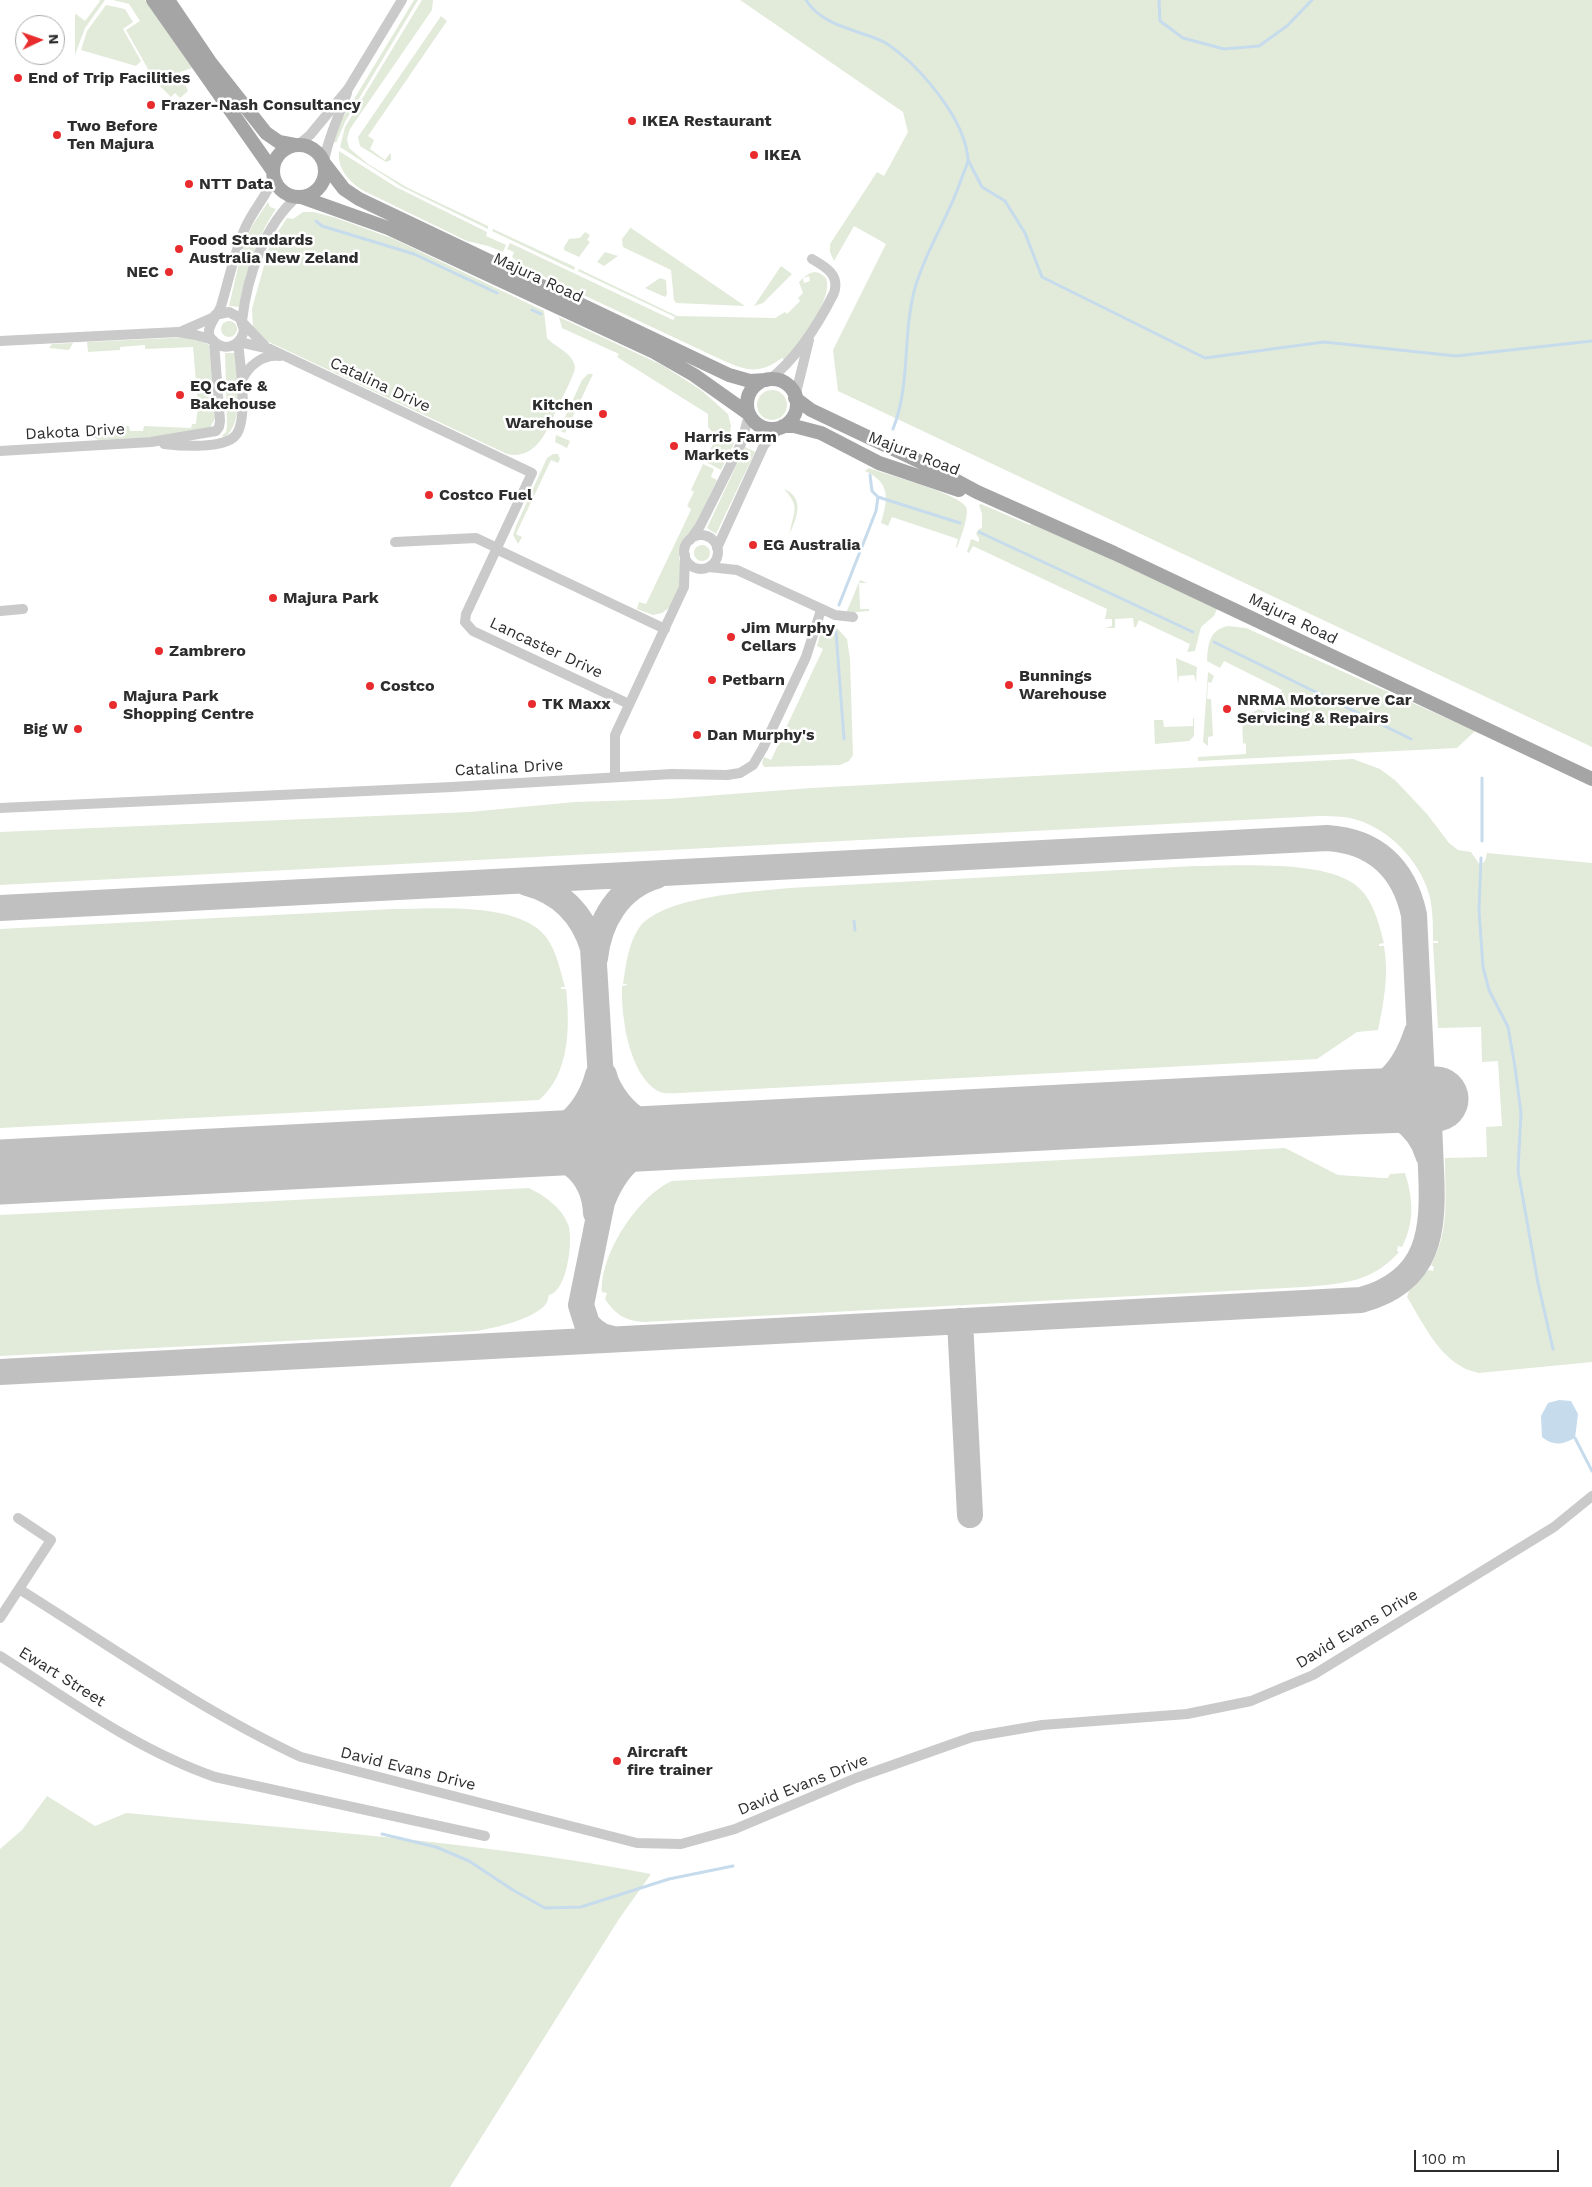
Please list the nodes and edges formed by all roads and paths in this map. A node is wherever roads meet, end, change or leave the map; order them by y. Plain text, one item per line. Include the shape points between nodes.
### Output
1 (153, 0) edge
2 (168, 0) edge
3 (402, 0) edge
4 (348, 89) junction
5 (296, 145) junction
6 (324, 162) junction
7 (274, 174) junction
8 (300, 196) junction
9 (812, 259) dead end
10 (215, 316) junction
11 (242, 322) junction
12 (178, 332) junction
13 (811, 332) junction
14 (0, 341) edge
15 (214, 341) junction
16 (238, 342) junction
17 (270, 349) junction
18 (286, 357) junction
19 (767, 380) junction
20 (240, 383) junction
21 (795, 398) junction
22 (749, 415) junction
23 (782, 427) junction
24 (151, 442) junction
25 (0, 450) edge
26 (532, 473) joint
27 (977, 492) junction
28 (690, 540) junction
29 (395, 542) dead end
30 (496, 548) junction
31 (717, 549) junction
32 (684, 555) junction
33 (708, 568) junction
34 (737, 570) junction
35 (684, 587) junction
36 (23, 609) dead end
37 (822, 610) junction
38 (0, 611) edge
39 (853, 617) dead end
40 (665, 629) junction
41 (629, 704) junction
42 (615, 777) junction
43 (1592, 779) edge
44 (0, 808) edge
45 (1592, 1496) edge
46 (18, 1518) dead end
47 (19, 1589) junction
48 (0, 1618) edge
49 (0, 1656) edge
50 (485, 1836) dead end

1 - 7 main road
2 - 5 main road via 210,62 266,133 277,141
3 - 4 street
4 - 5 street via 310,135
4 - 6 street via 330,134
5 - 6 main road via 313,149
5 - 7 main road via 280,154
6 - 8 main road via 325,175 320,186 312,193
6 - 19 main road, Majura Road via 339,184 356,198 729,375 750,381
7 - 8 main road via 283,191
7 - 10 street via 267,195 242,235
8 - 11 street via 286,208 263,242
8 - 22 main road, Majura Road via 388,228 654,352 694,375
9 - 13 street via 830,270 836,286
10 - 11 street via 231,312
10 - 12 street
10 - 15 street via 209,327
11 - 16 street via 244,333
11 - 17 street, Catalina Drive
12 - 14 street
12 - 15 street
13 - 19 street via 787,365
13 - 21 street
15 - 16 street via 225,346
15 - 24 street via 218,429
16 - 17 street, Catalina Drive
16 - 20 street
17 - 18 street, Catalina Drive
18 - 20 street via 260,359
18 - 26 street, Catalina Drive
19 - 21 main road via 783,382
19 - 22 main road via 755,386 750,393 747,402
20 - 24 street via 242,421 232,439 212,444
21 - 23 main road via 794,414
21 - 27 main road, Majura Road via 811,410
22 - 23 main road via 761,427
22 - 28 street via 741,444
23 - 27 main road, Majura Road via 794,426 821,433 887,466 960,490
23 - 31 street via 764,445
24 - 25 street, Dakota Drive
26 - 30 street, Lancaster Drive
27 - 43 main road, Majura Road via 1114,553
28 - 31 street via 706,536
28 - 32 street
29 - 30 street via 476,538
30 - 40 street
30 - 41 street, Lancaster Drive via 465,616 468,627
31 - 33 street via 716,560
31 - 34 street
32 - 33 street via 692,567
32 - 35 street
33 - 34 street
33 - 35 street
34 - 37 street
35 - 40 street
36 - 38 street
37 - 39 street
37 - 42 street, Catalina Drive via 802,667 761,753 750,767 731,774
40 - 41 street
41 - 42 street via 614,738
42 - 44 street, Catalina Drive
45 - 47 street, David Evans Drive via 1554,1527 1313,1675 1251,1701 1187,1714 1042,1725 972,1737 856,1778 735,1829 681,1844 637,1843 301,1757 210,1711
46 - 47 street via 51,1540
47 - 48 street
49 - 50 street, Ewart Street via 181,1766 215,1777

